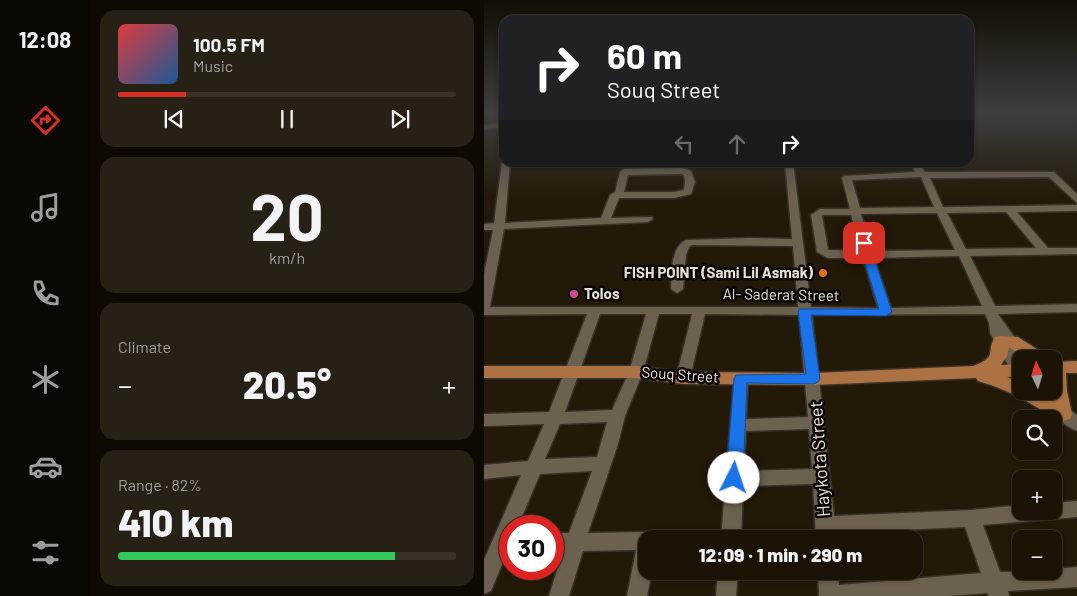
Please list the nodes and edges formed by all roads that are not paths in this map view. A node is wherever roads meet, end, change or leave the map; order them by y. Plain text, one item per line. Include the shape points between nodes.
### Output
1 (505, 167) edge
2 (790, 167) edge
3 (921, 172) junction
4 (615, 195) junction
5 (1077, 200) edge
6 (1077, 208) edge
7 (940, 210) junction
8 (1010, 210) junction
9 (855, 211) junction
10 (648, 219) dead end
11 (605, 221) junction
12 (499, 226) junction
13 (484, 227) edge
14 (798, 243) junction
15 (1077, 250) edge
16 (1045, 252) junction
17 (963, 253) junction
18 (868, 255) junction
19 (677, 289) dead end
20 (484, 304) edge
21 (1077, 308) edge
22 (700, 310) junction
23 (990, 310) junction
24 (594, 311) junction
25 (653, 311) junction
26 (804, 312) junction
27 (886, 312) junction
28 (1006, 341) junction
29 (1023, 350) edge
30 (1012, 353) edge
31 (1012, 369) edge
32 (484, 372) edge
33 (636, 372) junction
34 (965, 372) junction
35 (570, 373) junction
36 (683, 378) junction
37 (741, 379) junction
38 (814, 379) junction
39 (1012, 386) edge
40 (1040, 400) edge
41 (1049, 400) edge
42 (1053, 400) edge
43 (1058, 400) edge
44 (617, 416) junction
45 (1066, 416) edge
46 (555, 417) junction
47 (484, 420) edge
48 (817, 423) junction
49 (738, 425) junction
50 (603, 464) junction
51 (534, 467) junction
52 (484, 472) edge
53 (821, 476) junction
54 (734, 478) junction
55 (1077, 509) edge
56 (1062, 510) edge
57 (1012, 514) edge
58 (516, 515) edge
59 (971, 518) junction
60 (731, 530) edge
61 (825, 530) edge
62 (846, 530) edge
63 (638, 541) edge
64 (564, 542) edge
65 (576, 542) junction
66 (499, 555) edge
67 (1077, 577) edge
68 (640, 580) edge
69 (727, 580) edge
70 (828, 580) edge
71 (484, 584) edge
72 (997, 589) edge
73 (559, 596) edge
74 (637, 596) edge
75 (726, 596) edge
76 (829, 596) edge

1 - 12 street
2 - 14 street, Haykota Street
3 - 5 street via 1051,174
3 - 7 street
3 - 9 street via 847,178
4 - 4 street via 619,195 624,172 688,173 688,192 674,194
4 - 11 street
6 - 8 street
7 - 8 street
7 - 9 street
7 - 17 street
8 - 16 street
9 - 18 street
9 - 18 street via 816,213 823,252 828,255
10 - 11 street
11 - 12 street
12 - 13 street
12 - 20 street
14 - 19 street via 690,242 680,255
14 - 26 street, Haykota Street
15 - 16 street
16 - 17 street
17 - 18 street
17 - 23 street
18 - 27 street
20 - 24 street, Al- Saderat Street
21 - 23 street, Al- Saderat Street
22 - 25 street, Al- Saderat Street
22 - 26 street, Al- Saderat Street
22 - 36 street
23 - 27 street, Al- Saderat Street
23 - 28 street via 997,333
24 - 25 street, Al- Saderat Street
24 - 35 street
25 - 33 street
26 - 27 street, Al- Saderat Street
26 - 38 street, Haykota Street
28 - 29 main road
28 - 30 street
28 - 34 main road via 995,362 982,369
31 - 34 main road
32 - 35 main road, Souq Street
33 - 35 main road, Souq Street
33 - 36 main road, Souq Street
33 - 44 street
34 - 38 main road, Souq Street
34 - 39 main road
35 - 46 street
36 - 37 main road, Souq Street
37 - 38 main road, Souq Street
37 - 49 street
38 - 48 street, Haykota Street
40 - 45 main road
41 - 45 street
42 - 45 street
43 - 45 main road
44 - 46 street
44 - 50 street
46 - 47 street
46 - 51 street
48 - 49 street
48 - 53 street, Haykota Street
49 - 54 street
50 - 51 street
50 - 65 street
51 - 52 street
51 - 58 street
53 - 54 street
53 - 61 street, Haykota Street
54 - 60 street
55 - 56 street
57 - 59 street
59 - 62 street
59 - 72 street
63 - 65 street
64 - 65 street
65 - 73 street
66 - 71 street
67 - 72 street
68 - 74 street
69 - 75 street
70 - 76 street
72 - 76 street

